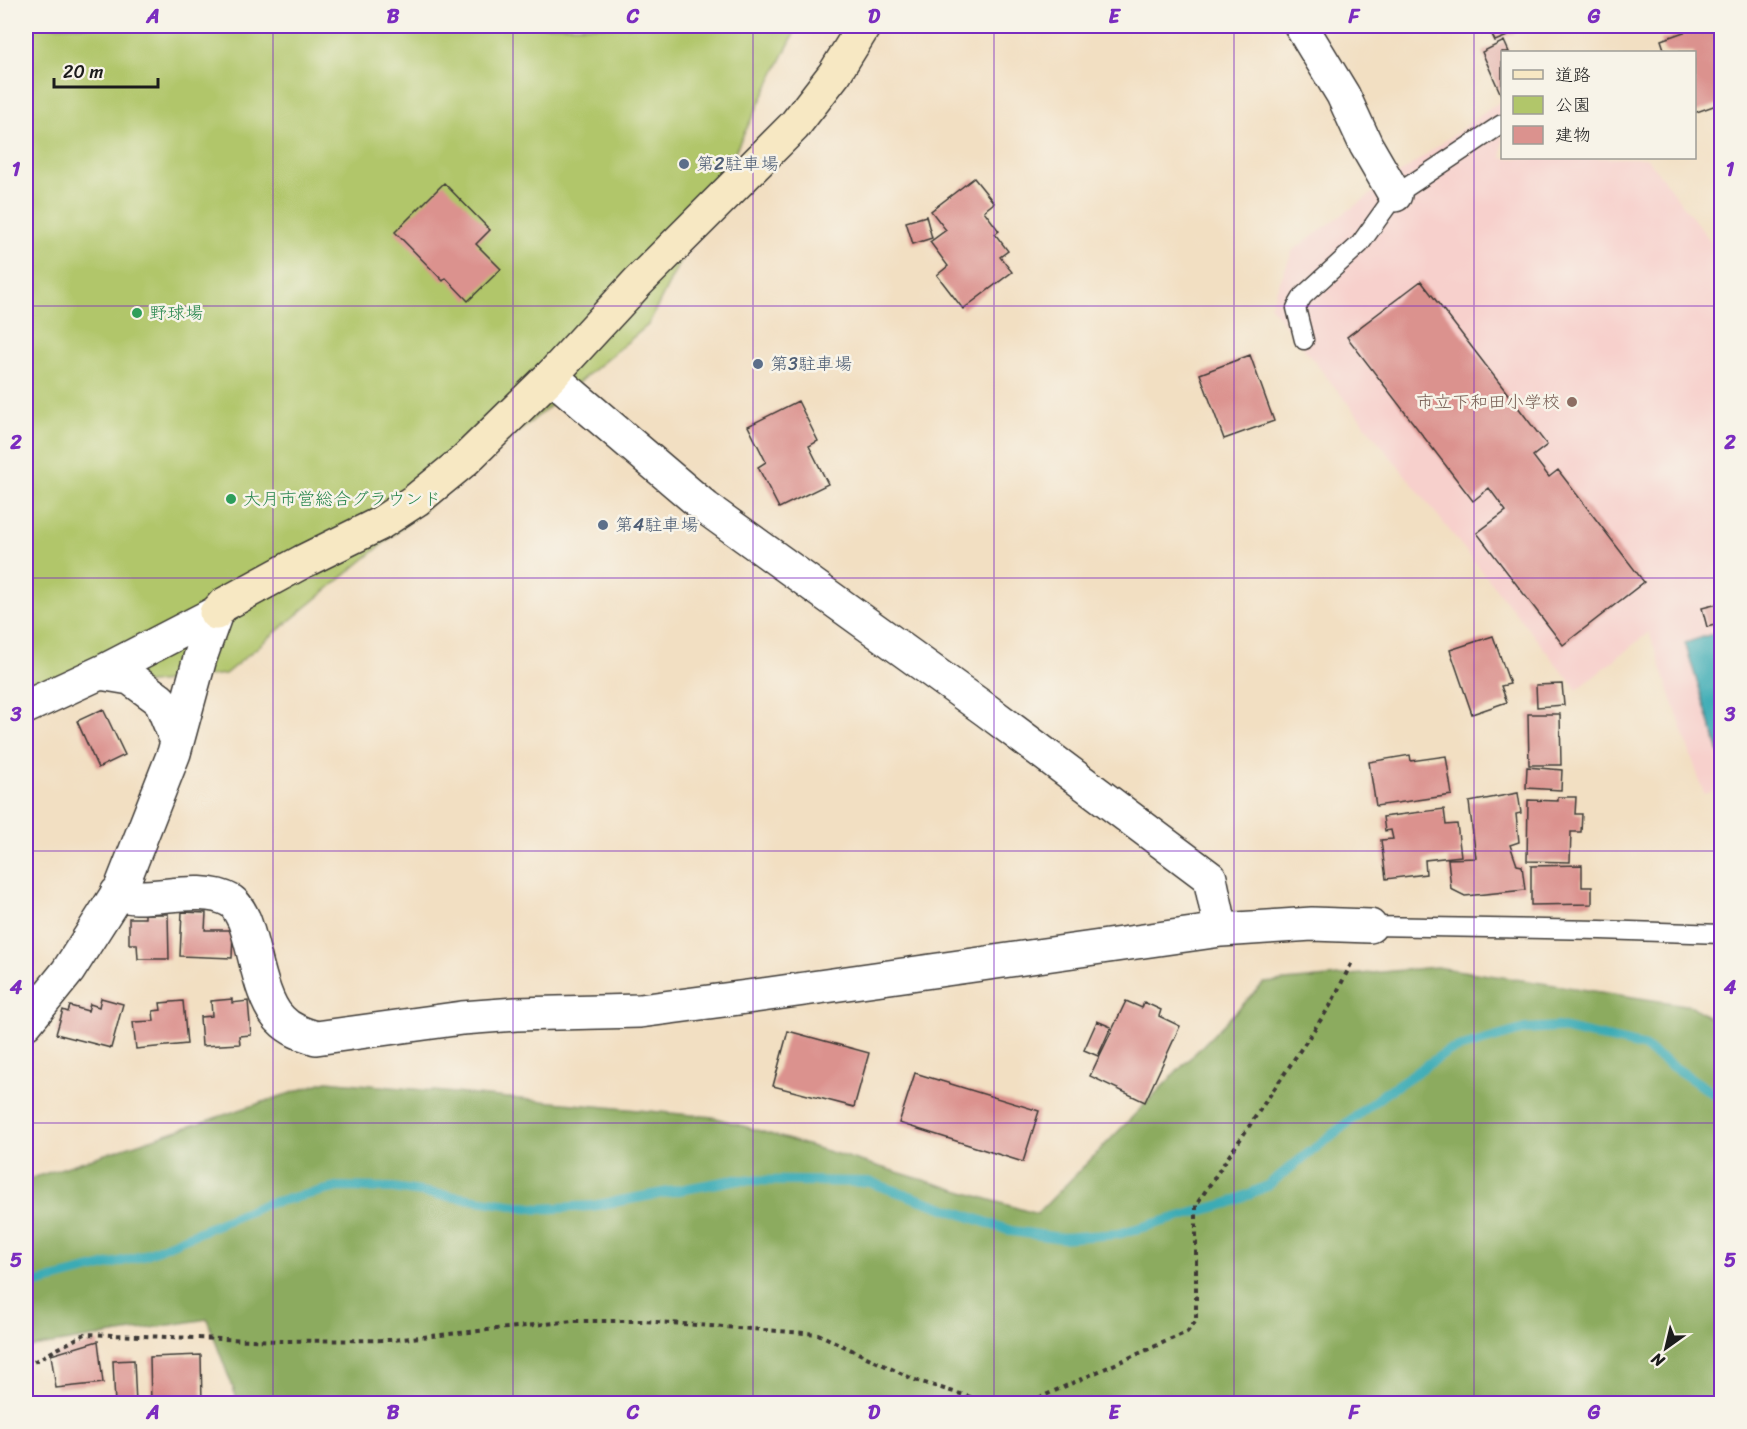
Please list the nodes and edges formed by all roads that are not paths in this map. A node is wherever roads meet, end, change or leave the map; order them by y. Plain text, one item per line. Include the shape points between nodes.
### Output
1 (864, 26) edge
2 (1301, 26) edge
3 (1501, 125) edge
4 (1395, 195) junction
5 (1304, 340) dead end
6 (551, 376) junction
7 (216, 613) junction
8 (100, 673) junction
9 (26, 707) edge
10 (177, 741) junction
11 (117, 893) junction
12 (1370, 926) joint
13 (1221, 930) junction
14 (1722, 934) edge
15 (26, 1023) edge

1 - 6 street via 835,73 794,126 638,282
2 - 4 street via 1343,95
3 - 4 lane
4 - 5 lane via 1360,244 1303,296 1296,308
6 - 7 street via 465,460 416,500 379,524 223,605
6 - 13 street via 706,508 1210,878
7 - 8 street
7 - 10 street
8 - 9 street
8 - 10 street via 130,678 160,700
10 - 11 street
11 - 13 street via 134,897 195,894 233,902 248,931 268,1000 279,1018 302,1034 316,1038 462,1018 640,1011
11 - 15 street via 68,971
12 - 13 street via 1312,924
12 - 14 lane

